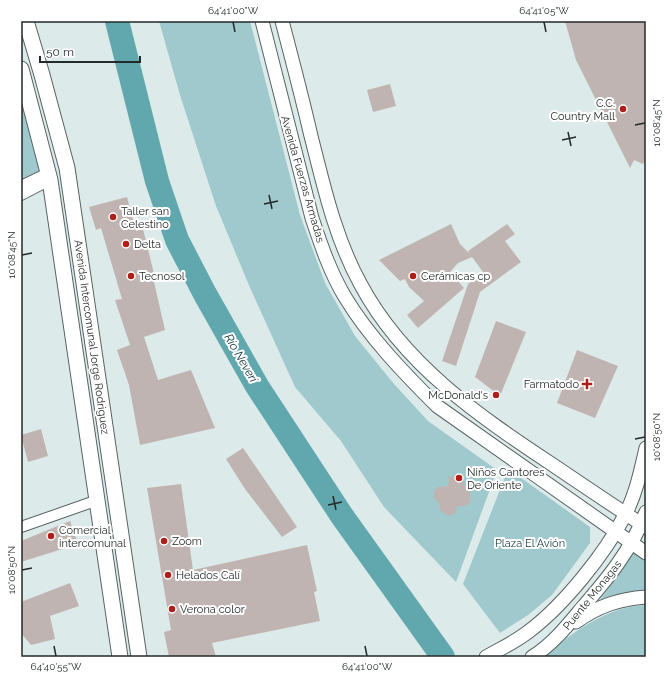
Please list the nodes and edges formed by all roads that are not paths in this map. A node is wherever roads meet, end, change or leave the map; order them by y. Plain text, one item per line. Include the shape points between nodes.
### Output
1 (26, 21) edge
2 (262, 21) edge
3 (282, 21) edge
4 (21, 69) edge
5 (49, 177) junction
6 (21, 186) edge
7 (21, 195) edge
8 (646, 448) edge
9 (98, 500) junction
10 (646, 512) edge
11 (626, 514) junction
12 (644, 526) edge
13 (21, 527) edge
14 (616, 530) junction
15 (632, 542) junction
16 (646, 553) edge
17 (646, 597) edge
18 (560, 634) junction
19 (536, 654) edge
20 (139, 655) edge
21 (120, 657) edge
22 (486, 657) edge

1 - 20 main road, Avenida Intercomunal Jorge Rodriguez via 67,168
2 - 14 street, Avenida Fuerzas Armadas via 312,218 345,297 414,384 437,406 573,503
3 - 11 street, Avenida Fuerzas Armadas via 329,206 342,243 361,286 391,331 444,387 492,424
4 - 5 main road, Avenida Intercomunal Jorge Rodriguez
5 - 6 street
5 - 7 street
5 - 9 main road, Avenida Intercomunal Jorge Rodriguez
8 - 11 street, Puente Monagas
9 - 13 street
9 - 21 main road, Avenida Intercomunal Jorge Rodriguez
10 - 12 street, Puente Monagas
11 - 12 street, Avenida Fuerzas Armadas
11 - 14 street, Puente Monagas
12 - 15 street, Puente Monagas
14 - 15 street, Avenida Fuerzas Armadas
14 - 22 street, Puente Monagas via 596,561 561,603 528,632
15 - 16 street, Avenida Fuerzas Armadas
15 - 18 street, Puente Monagas via 610,576
17 - 18 street via 625,598 604,605 585,615
18 - 19 street, Puente Monagas

